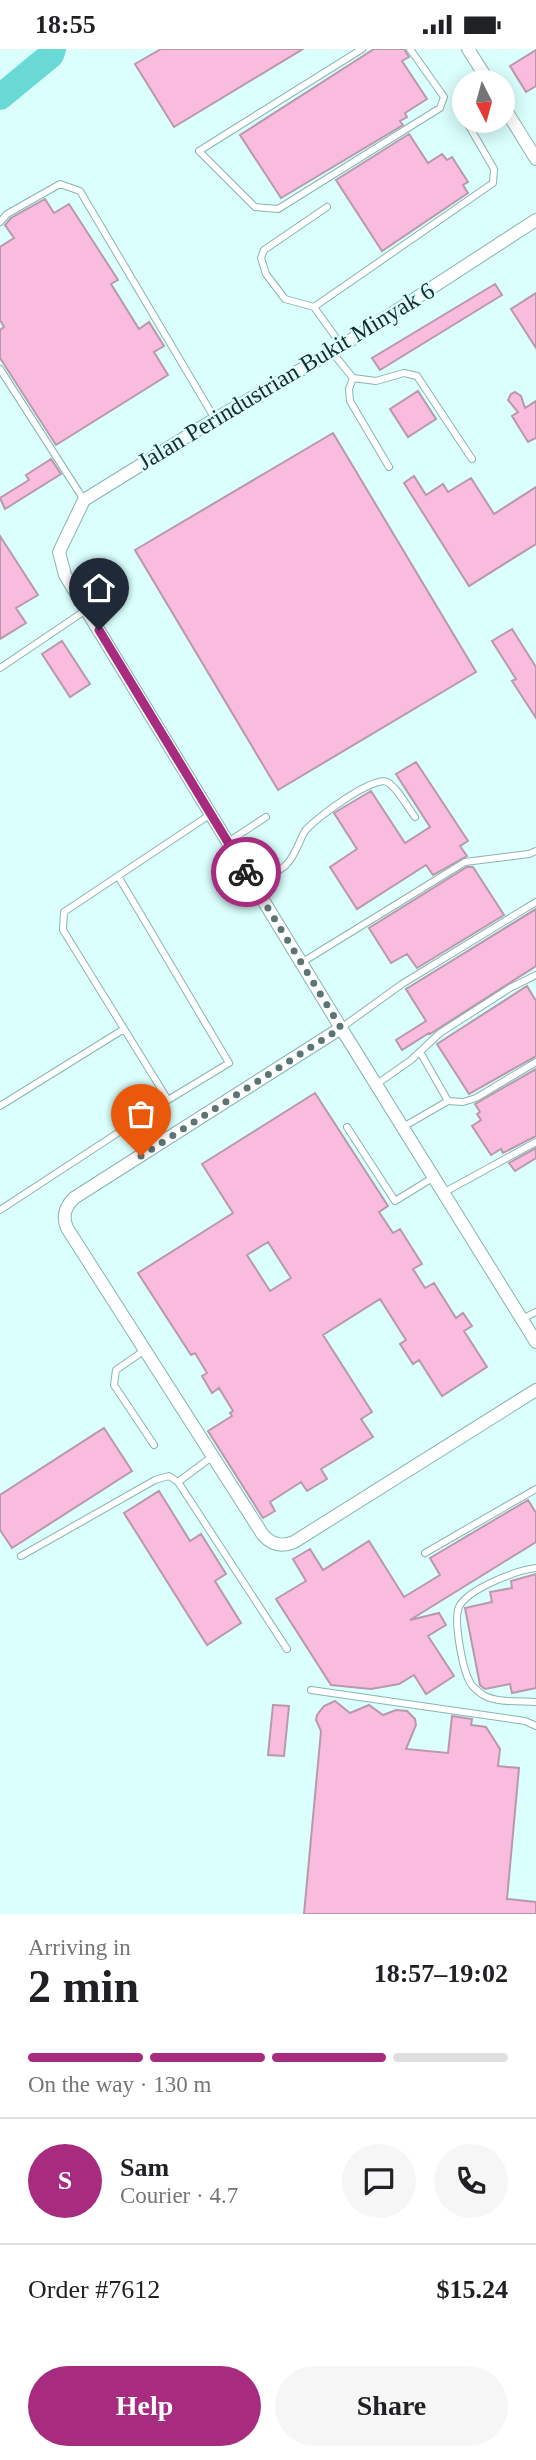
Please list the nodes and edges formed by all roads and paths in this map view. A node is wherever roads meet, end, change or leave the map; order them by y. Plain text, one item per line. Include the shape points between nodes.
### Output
1 (362, 49) edge
2 (410, 49) edge
3 (468, 49) edge
4 (481, 70) edge
5 (515, 125) edge
6 (474, 133) edge
7 (536, 159) edge
8 (327, 207) dead end
9 (536, 220) edge
10 (0, 222) edge
11 (314, 307) junction
12 (337, 349) junction
13 (0, 369) edge
14 (353, 378) junction
15 (215, 419) junction
16 (472, 459) dead end
17 (389, 467) dead end
18 (84, 500) junction
19 (86, 610) junction
20 (0, 668) edge
21 (211, 814) junction
22 (266, 817) dead end
23 (415, 817) dead end
24 (228, 842) junction
25 (536, 851) edge
26 (118, 876) junction
27 (254, 885) junction
28 (536, 902) edge
29 (301, 963) junction
30 (536, 975) edge
31 (341, 1028) junction
32 (124, 1029) junction
33 (420, 1052) junction
34 (536, 1062) edge
35 (376, 1084) junction
36 (167, 1100) junction
37 (448, 1101) junction
38 (0, 1106) edge
39 (347, 1127) dead end
40 (402, 1127) junction
41 (536, 1142) edge
42 (434, 1177) junction
43 (443, 1193) junction
44 (0, 1210) edge
45 (536, 1312) edge
46 (522, 1319) junction
47 (536, 1342) edge
48 (145, 1350) junction
49 (536, 1390) edge
50 (154, 1445) dead end
51 (213, 1456) junction
52 (178, 1482) junction
53 (536, 1489) edge
54 (425, 1553) dead end
55 (21, 1556) dead end
56 (536, 1568) edge
57 (286, 1649) dead end
58 (311, 1690) dead end
59 (536, 1702) edge
60 (536, 1726) edge

1 - 2 lane via 199,151 255,207 278,209 440,108 444,97
3 - 4 street
5 - 7 street
6 - 11 lane via 494,169 493,183
8 - 11 lane via 264,250 261,258 266,274 285,299
9 - 12 street, Jalan Perindustrian Bukit Minyak 6
10 - 15 lane via 60,184 80,191
11 - 12 lane
12 - 14 lane
12 - 15 street, Jalan Perindustrian Bukit Minyak 6
13 - 18 lane
14 - 16 lane via 376,381 404,373 417,376
14 - 17 lane via 350,401
15 - 18 street, Jalan Perindustrian Bukit Minyak 6
18 - 19 street via 59,552 65,575
19 - 20 lane
19 - 21 street
21 - 24 street
21 - 26 lane
22 - 24 lane
23 - 27 lane via 389,783 371,783 321,815 285,866
24 - 27 street
25 - 29 lane via 465,862
26 - 32 lane via 64,912 63,930
26 - 36 lane via 229,1063
27 - 29 street
28 - 31 lane via 402,984
29 - 31 street
30 - 33 lane via 440,1033
31 - 35 street
31 - 48 street via 74,1198 66,1208 67,1228
32 - 36 lane
32 - 38 lane
33 - 35 lane
33 - 37 lane
34 - 37 lane via 476,1098
35 - 40 street
36 - 44 lane
37 - 40 lane
39 - 42 lane via 395,1201
40 - 42 street
41 - 43 lane
42 - 43 street
43 - 46 street
45 - 46 lane
46 - 47 street
48 - 50 lane via 116,1370 114,1385
48 - 51 street
49 - 51 street via 287,1545 274,1544 263,1535
51 - 52 lane
52 - 55 lane via 169,1476 155,1480
52 - 57 lane
53 - 54 lane
56 - 59 lane via 510,1573 469,1597 459,1606 457,1617 471,1685 484,1696
58 - 60 lane

